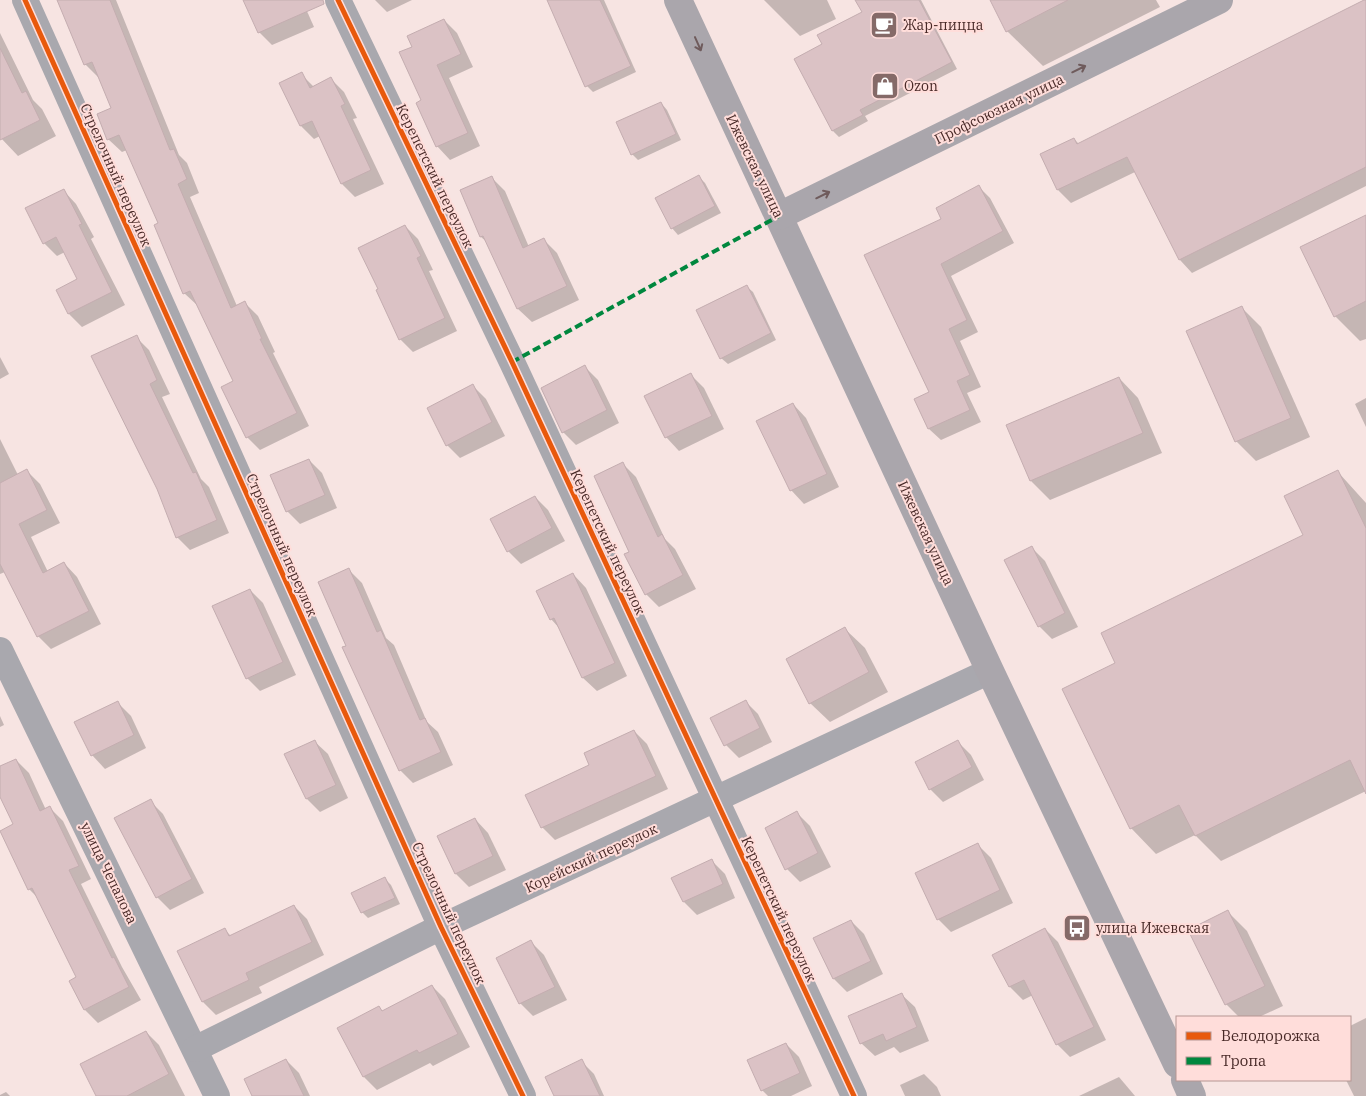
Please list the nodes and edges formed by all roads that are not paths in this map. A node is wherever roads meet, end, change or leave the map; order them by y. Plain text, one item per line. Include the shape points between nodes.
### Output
1 (25, 0) edge
2 (338, 0) edge
3 (678, 0) edge
4 (1219, 0) edge
5 (779, 216) junction
6 (0, 650) edge
7 (990, 671) junction
8 (716, 801) junction
9 (442, 926) junction
10 (194, 1049) junction
11 (1176, 1062) edge
12 (1185, 1081) edge
13 (217, 1096) edge
14 (523, 1096) edge
15 (854, 1096) edge
16 (1192, 1096) edge

1 - 9 street, Стрелочный переулок
2 - 8 street, Керепетский переулок via 516,371
3 -> 5 main road, Ижевская улица
5 -> 4 main road, Профсоюзная улица
5 - 7 main road, Ижевская улица
6 - 10 street, улица Чепалова
7 - 8 street, Корейский переулок
7 - 11 main road, Ижевская улица
8 - 9 street, Корейский переулок
8 - 15 street, Керепетский переулок
9 - 10 street, Корейский переулок
9 - 14 street, Стрелочный переулок
10 - 13 street, улица Чепалова
12 - 16 main road

